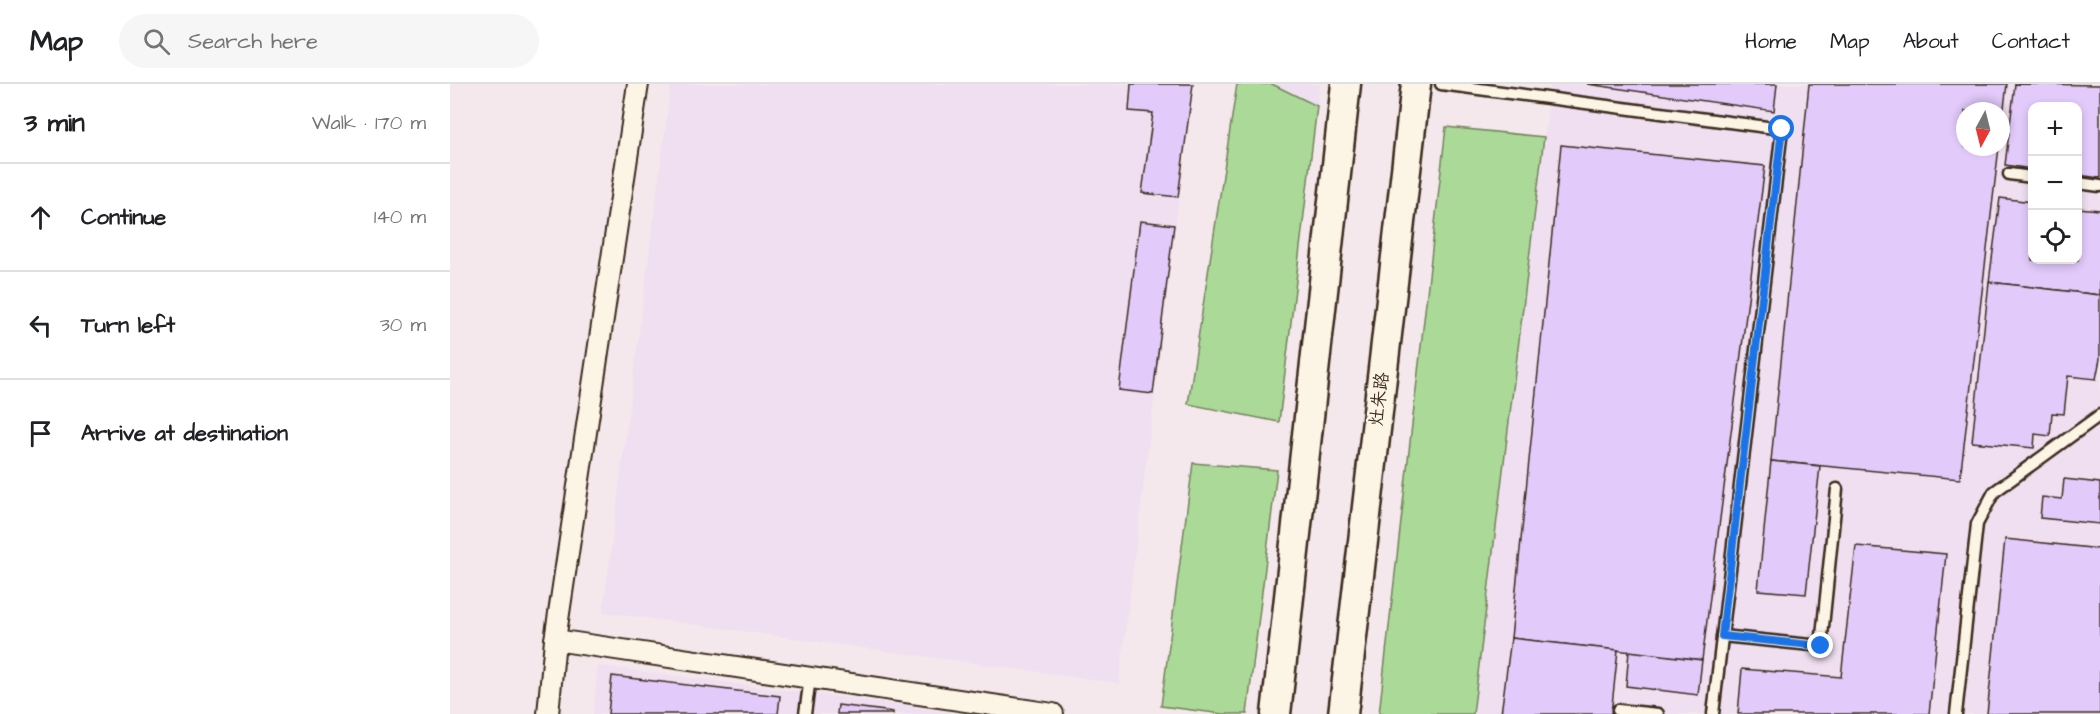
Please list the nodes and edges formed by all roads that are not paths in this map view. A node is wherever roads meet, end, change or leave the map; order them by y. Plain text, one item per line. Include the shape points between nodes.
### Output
1 (639, 84) edge
2 (1416, 84) edge
3 (1441, 84) edge
4 (1342, 90) edge
5 (2009, 174) dead end
6 (2028, 176) edge
7 (2082, 184) edge
8 (2100, 186) edge
9 (2100, 415) edge
10 (1837, 489) dead end
11 (1722, 636) junction
12 (555, 640) junction
13 (810, 678) junction
14 (1618, 710) dead end
15 (1637, 713) edge
16 (548, 714) edge
17 (805, 714) edge
18 (1053, 714) edge
19 (1276, 714) edge
20 (1343, 714) edge
21 (1658, 714) edge
22 (1713, 714) edge
23 (1956, 714) edge

1 - 12 street
2 - 20 main road, 灶朱路
3 - 11 lane via 1782,129
4 - 19 main road
5 - 6 lane
7 - 8 lane
9 - 23 lane via 1994,492 1977,524
10 - 11 lane via 1821,646
11 - 22 lane
12 - 13 street
12 - 16 street
13 - 17 lane
13 - 18 street
14 - 15 lane
15 - 21 lane

